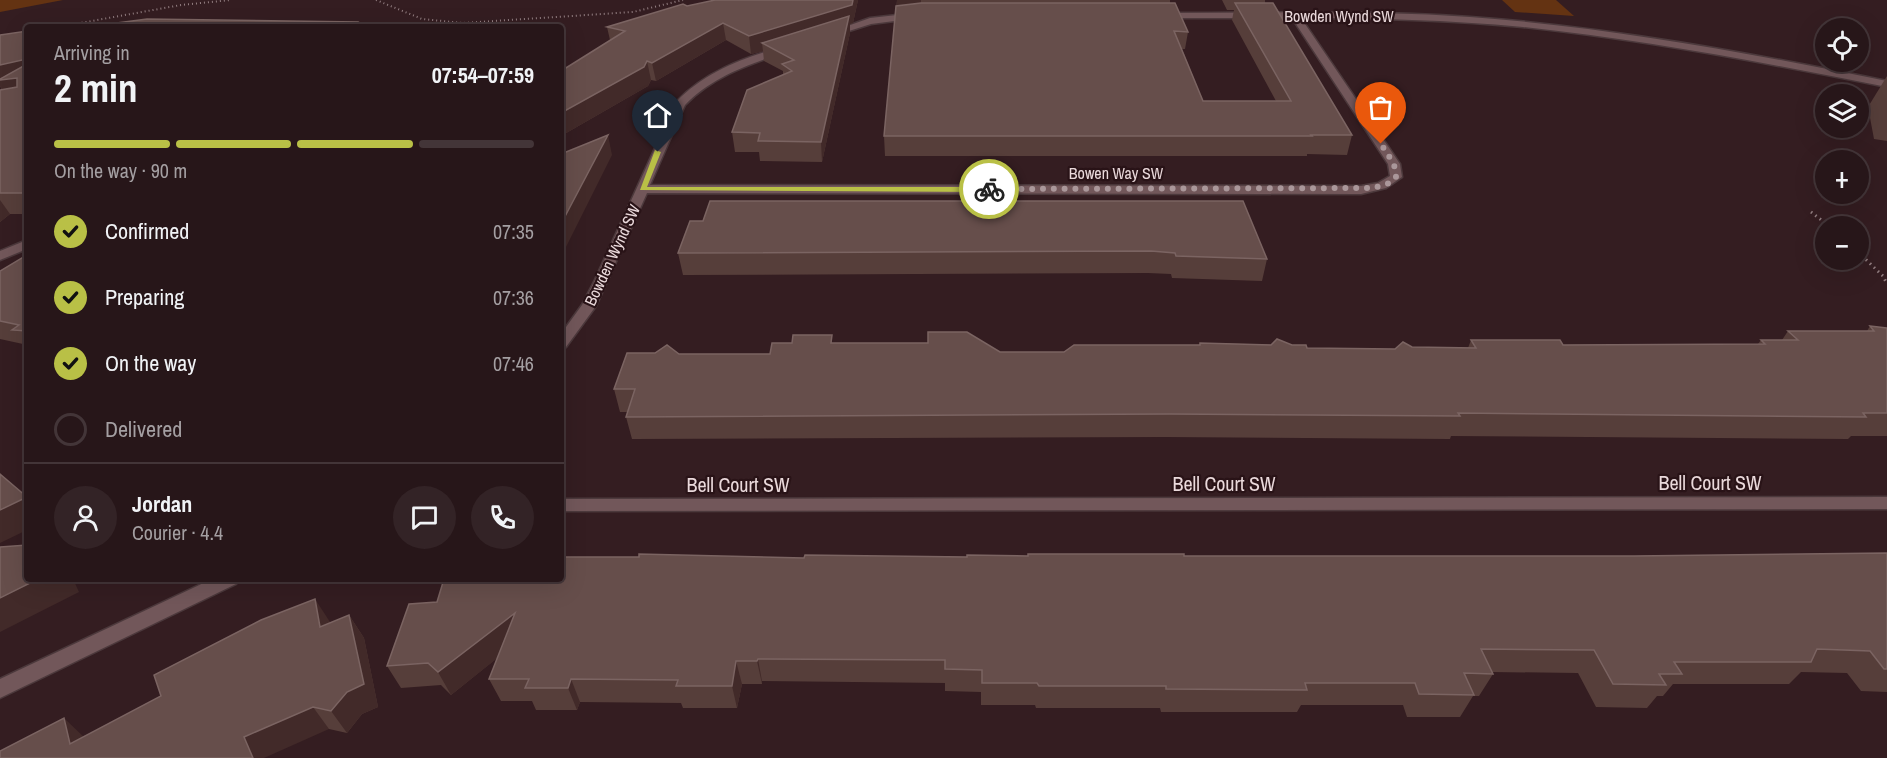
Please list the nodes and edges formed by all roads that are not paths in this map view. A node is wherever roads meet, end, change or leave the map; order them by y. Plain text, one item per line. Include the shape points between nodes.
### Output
1 (921, 15) edge
2 (1154, 16) edge
3 (1295, 16) junction
4 (815, 39) edge
5 (794, 46) edge
6 (1887, 84) edge
7 (642, 189) junction
8 (24, 245) edge
9 (0, 256) edge
10 (564, 340) edge
11 (1887, 503) edge
12 (564, 505) edge
13 (224, 582) edge
14 (0, 689) edge

1 - 4 street via 870,21
2 - 3 street, Bowden Wynd SW
3 - 6 street, Bowden Wynd SW via 1425,18 1556,28 1708,50
3 - 7 street, Bowen Way SW via 1394,164 1396,177 1390,183 1361,190
5 - 7 street, Bowden Wynd SW via 717,73 688,94 673,115
7 - 10 street, Bowden Wynd SW via 589,306
8 - 9 street
11 - 12 street, Bell Court SW
13 - 14 street

